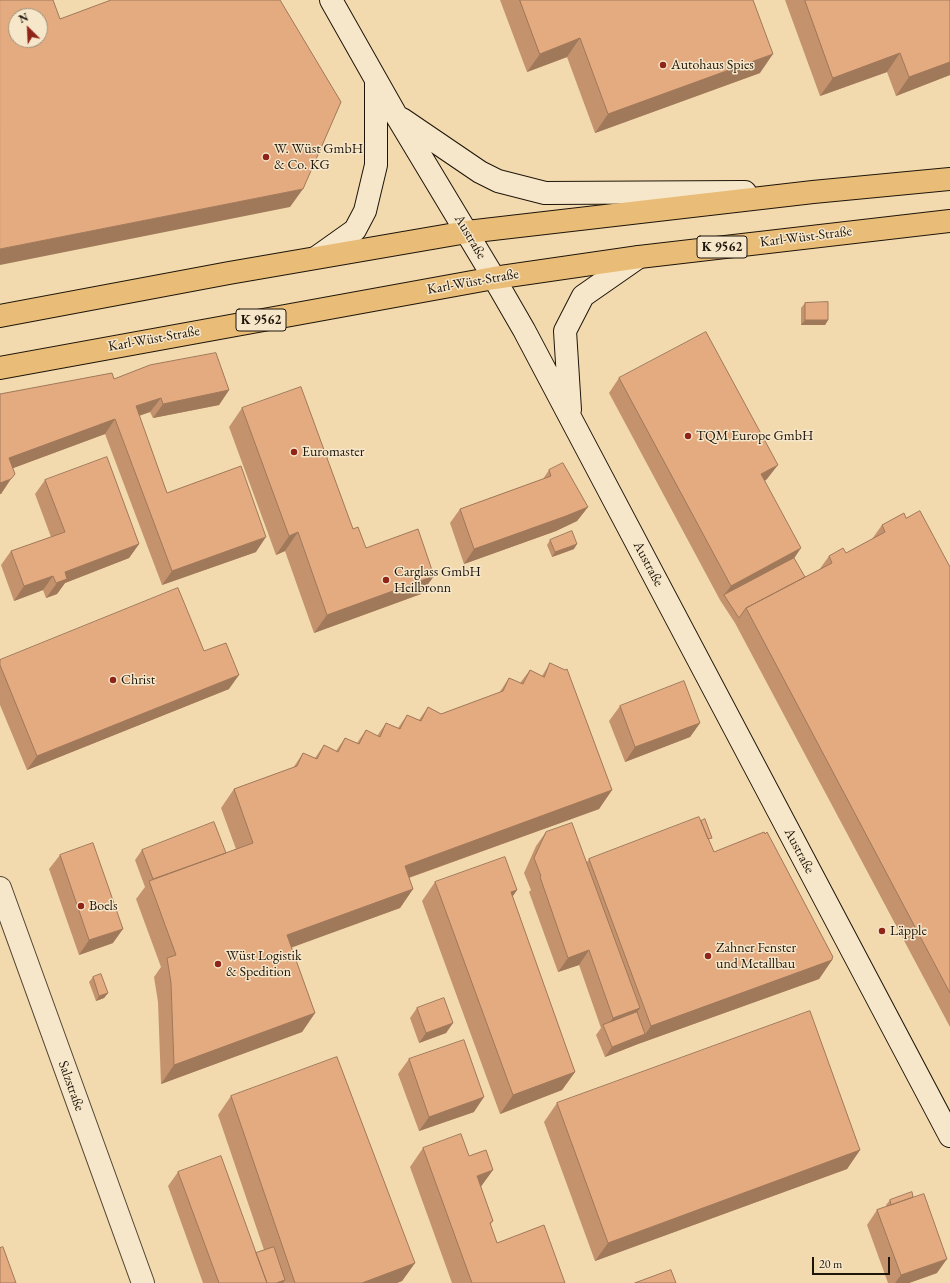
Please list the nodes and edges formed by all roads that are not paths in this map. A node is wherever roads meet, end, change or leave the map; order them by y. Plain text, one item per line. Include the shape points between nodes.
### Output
1 (331, 0) edge
2 (376, 79) junction
3 (396, 115) junction
4 (950, 179) edge
5 (813, 192) junction
6 (950, 221) edge
7 (467, 232) junction
8 (317, 257) junction
9 (639, 257) junction
10 (494, 278) junction
11 (0, 316) edge
12 (0, 368) edge
13 (570, 417) junction
14 (0, 888) edge
15 (950, 1136) edge
16 (143, 1283) edge

1 - 2 main road, Austraße
2 - 3 main road, Austraße
2 - 8 main road via 376,165 365,211 355,230
3 - 5 main road via 480,172 498,181 545,193
3 - 7 main road, Austraße
4 - 5 main road
5 - 7 main road
6 - 9 main road, Karl-Wüst-Straße / K 9562
7 - 8 main road
7 - 10 main road, Austraße
8 - 11 main road
9 - 10 main road, Karl-Wüst-Straße / K 9562
9 - 13 main road via 583,296 565,331
10 - 12 main road, Karl-Wüst-Straße / K 9562
10 - 13 main road, Austraße
13 - 15 main road, Austraße
14 - 16 main road, Salzstraße

